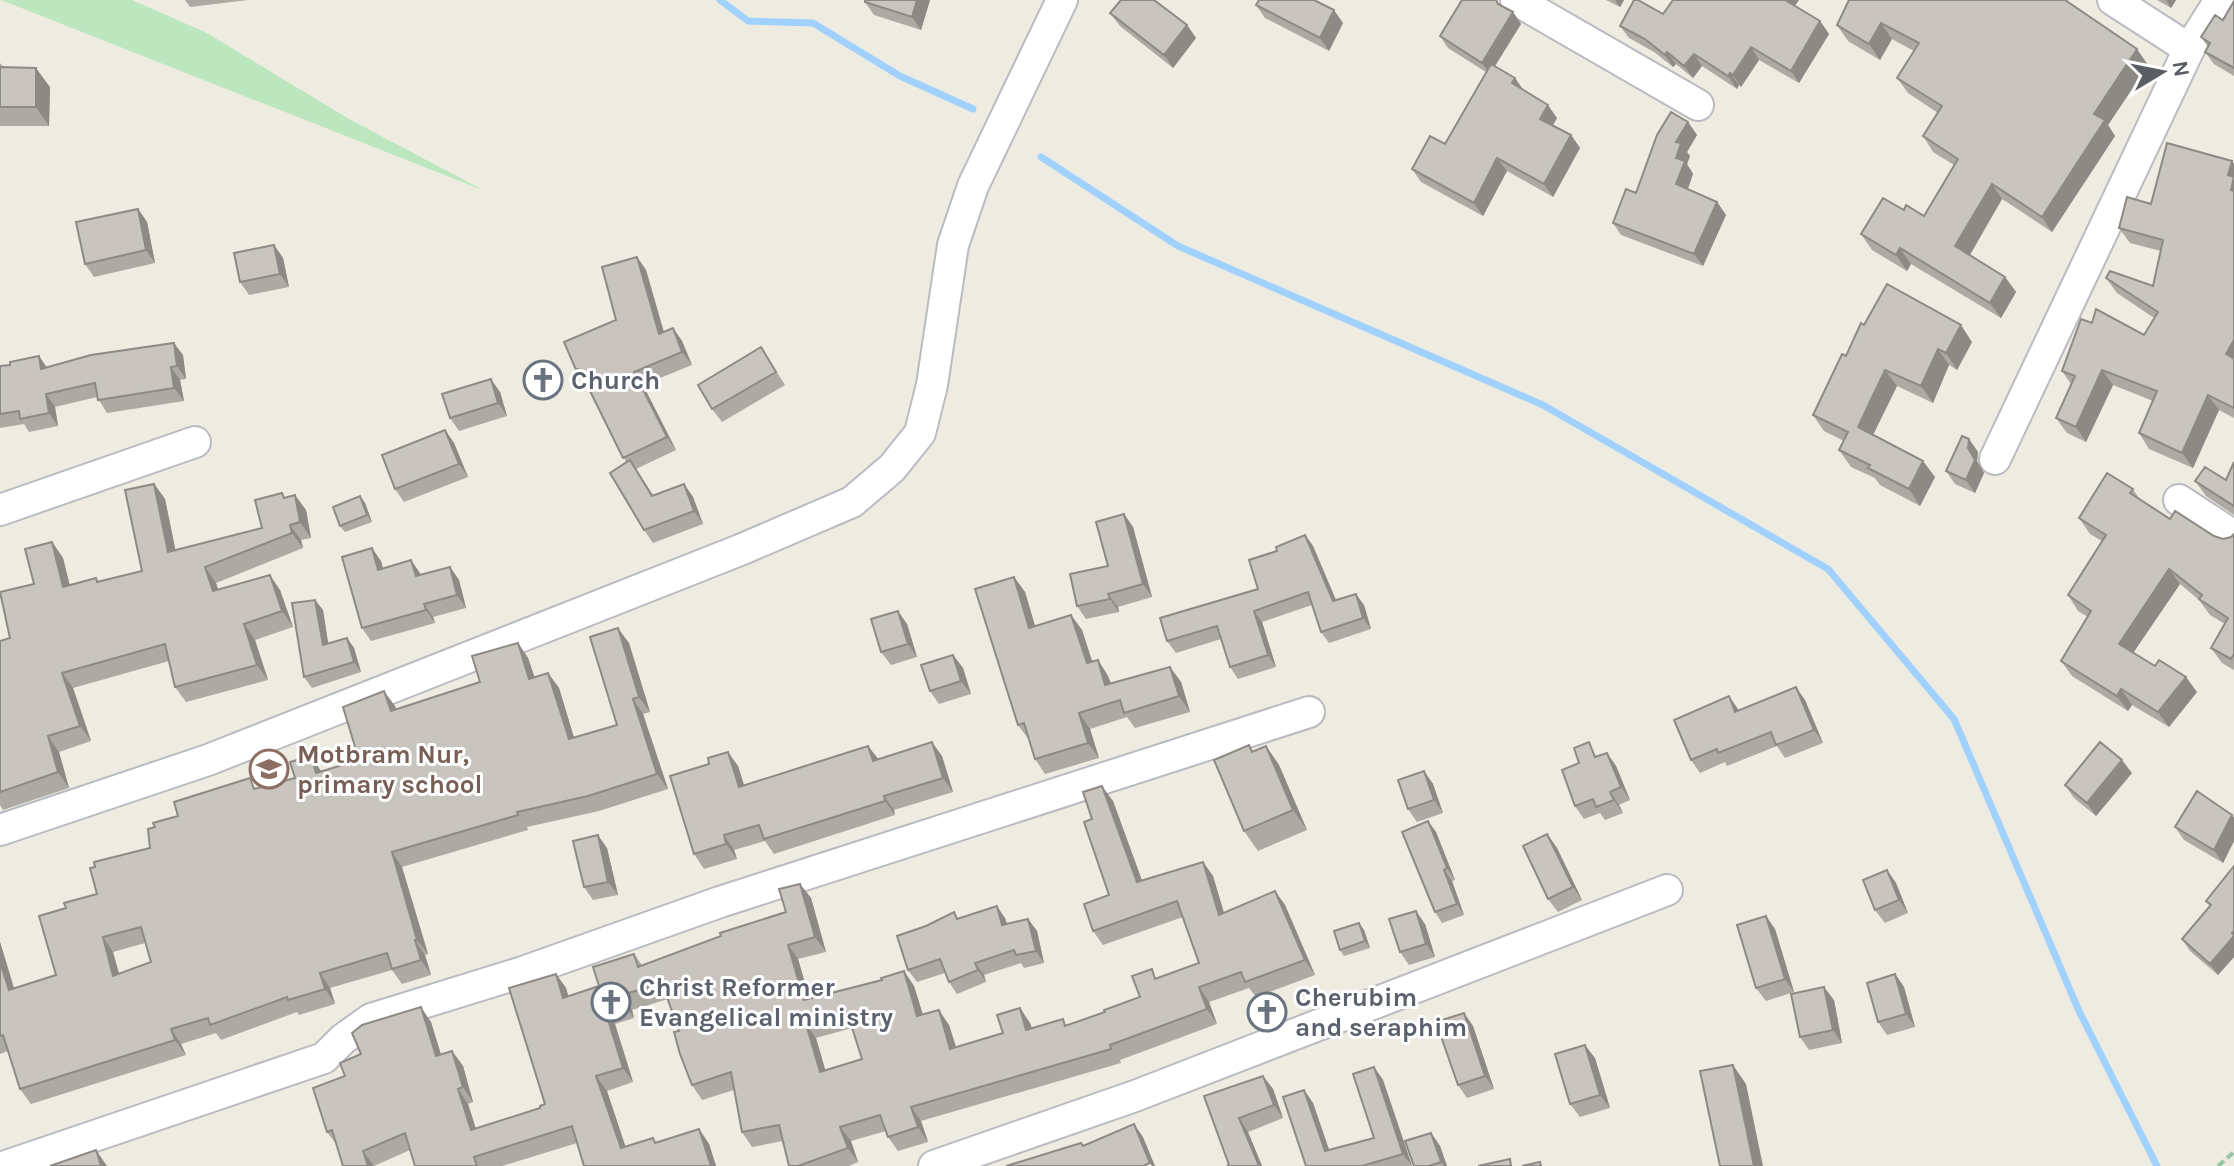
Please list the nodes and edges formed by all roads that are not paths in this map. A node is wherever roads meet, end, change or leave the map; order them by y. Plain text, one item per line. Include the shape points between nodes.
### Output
1 (1062, 0) edge
2 (1516, 0) edge
3 (2113, 0) edge
4 (2220, 0) edge
5 (2189, 49) junction
6 (1698, 105) dead end
7 (195, 442) dead end
8 (1995, 459) dead end
9 (2179, 500) dead end
10 (0, 510) edge
11 (2234, 536) edge
12 (1309, 712) dead end
13 (0, 830) edge
14 (1667, 890) dead end
15 (6, 1166) edge
16 (934, 1166) edge

1 - 13 street via 973,186 953,245 920,433 892,468 852,502 208,760
2 - 6 street
3 - 5 street
4 - 5 street
5 - 8 street
7 - 10 street
9 - 11 street
12 - 15 street via 371,1019 324,1058
14 - 16 street via 1135,1096

